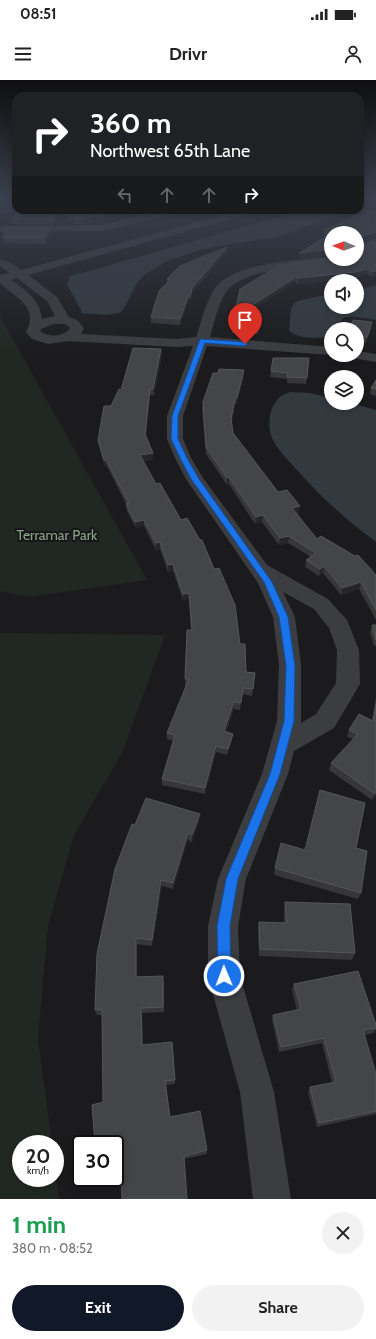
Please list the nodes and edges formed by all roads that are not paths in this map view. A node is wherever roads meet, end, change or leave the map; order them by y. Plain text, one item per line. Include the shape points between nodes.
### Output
1 (75, 251) edge
2 (103, 251) edge
3 (324, 260) edge
4 (2, 272) edge
5 (20, 274) junction
6 (70, 323) junction
7 (36, 326) junction
8 (124, 335) junction
9 (68, 337) junction
10 (202, 341) junction
11 (324, 350) edge
12 (364, 356) edge
13 (376, 358) edge
14 (260, 570) junction
15 (283, 744) junction
16 (272, 1199) edge

1 - 4 street
2 - 5 street
3 - 10 street via 256,271 239,276 226,284 219,292
4 - 5 street
4 - 7 street via 32,303 36,314
5 - 6 street via 53,300
6 - 7 street via 45,321
6 - 8 street
6 - 9 street via 76,331
7 - 9 street via 33,332 40,337
8 - 9 street
8 - 10 street via 177,343
10 - 11 street
10 - 14 street via 175,416 175,439 195,479
12 - 13 street
14 - 15 street via 284,617 288,645 289,721
14 - 15 street via 321,604 339,625 348,650 348,684 325,721
15 - 16 street via 275,774 232,879 224,926 224,976 257,1092

